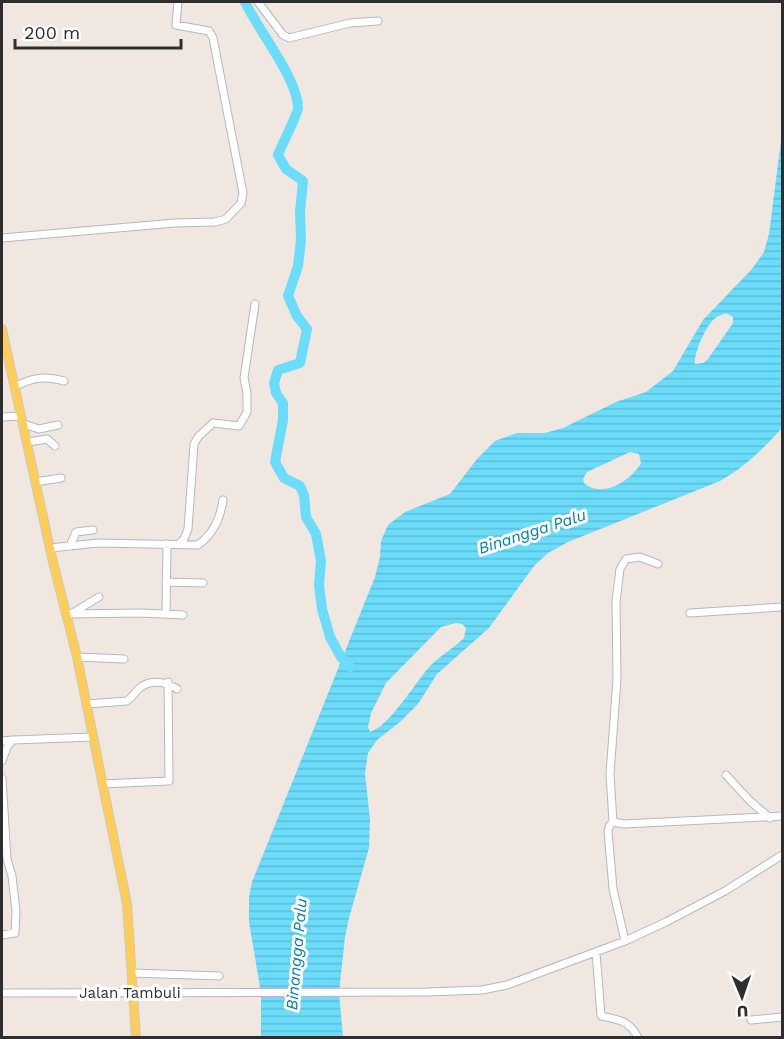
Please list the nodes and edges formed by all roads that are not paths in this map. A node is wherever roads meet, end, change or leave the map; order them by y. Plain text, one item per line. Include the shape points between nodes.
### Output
1 (178, 2) edge
2 (258, 2) edge
3 (378, 21) dead end
4 (2, 238) edge
5 (255, 304) dead end
6 (2, 329) edge
7 (64, 381) dead end
8 (15, 387) junction
9 (2, 417) edge
10 (22, 420) junction
11 (58, 425) dead end
12 (28, 442) junction
13 (55, 446) dead end
14 (61, 478) dead end
15 (35, 482) junction
16 (223, 500) dead end
17 (93, 530) dead end
18 (167, 544) junction
19 (179, 544) junction
20 (70, 546) junction
21 (50, 548) junction
22 (658, 564) dead end
23 (166, 582) junction
24 (203, 583) dead end
25 (99, 597) dead end
26 (783, 608) edge
27 (690, 613) dead end
28 (68, 614) junction
29 (166, 614) junction
30 (183, 615) dead end
31 (77, 657) junction
32 (124, 658) dead end
33 (168, 682) junction
34 (177, 689) dead end
35 (86, 704) junction
36 (93, 737) junction
37 (14, 740) junction
38 (2, 741) edge
39 (2, 761) edge
40 (726, 775) dead end
41 (2, 778) edge
42 (102, 784) junction
43 (783, 816) edge
44 (770, 818) junction
45 (613, 822) junction
46 (783, 855) edge
47 (2, 934) edge
48 (624, 940) junction
49 (596, 952) junction
50 (132, 973) junction
51 (219, 976) dead end
52 (134, 992) junction
53 (2, 993) edge
54 (783, 1017) edge
55 (752, 1020) dead end
56 (136, 1038) edge
57 (638, 1038) edge

1 - 4 street via 176,26 209,31 213,38 243,193 241,203 226,219 215,222
2 - 3 street via 289,38 350,23
5 - 19 street via 244,378 247,412 235,428 213,423 194,444 188,529
6 - 8 main road
7 - 8 street via 43,377
8 - 10 main road
9 - 10 street
10 - 11 street via 39,429
10 - 12 main road
12 - 13 street via 47,439
12 - 15 main road
14 - 15 street
15 - 21 main road
16 - 19 street via 220,519 201,543
17 - 20 street via 76,532
18 - 19 street
18 - 20 street
18 - 23 street
20 - 21 street
21 - 28 main road
22 - 45 street via 636,556 623,562 619,575 610,774
23 - 24 street
23 - 29 street
25 - 28 street
26 - 27 street
28 - 29 street
28 - 31 main road
29 - 30 street
31 - 32 street
31 - 35 main road
33 - 34 street
33 - 35 street via 144,685 127,701
33 - 42 street via 169,781
35 - 36 main road
36 - 37 street
36 - 42 main road
37 - 38 street
37 - 39 street
40 - 44 street
41 - 47 street via 16,911 15,933
42 - 50 main road via 127,904
43 - 44 street
44 - 45 street
45 - 48 street via 608,831 609,855
46 - 48 street, Jalan Tambuli via 703,903
48 - 49 street, Jalan Tambuli
49 - 52 street, Jalan Tambuli via 490,989
49 - 57 street via 601,1016 621,1020 635,1030
50 - 51 street
50 - 52 main road
52 - 53 street, Jalan Tambuli
52 - 56 main road
54 - 55 street

